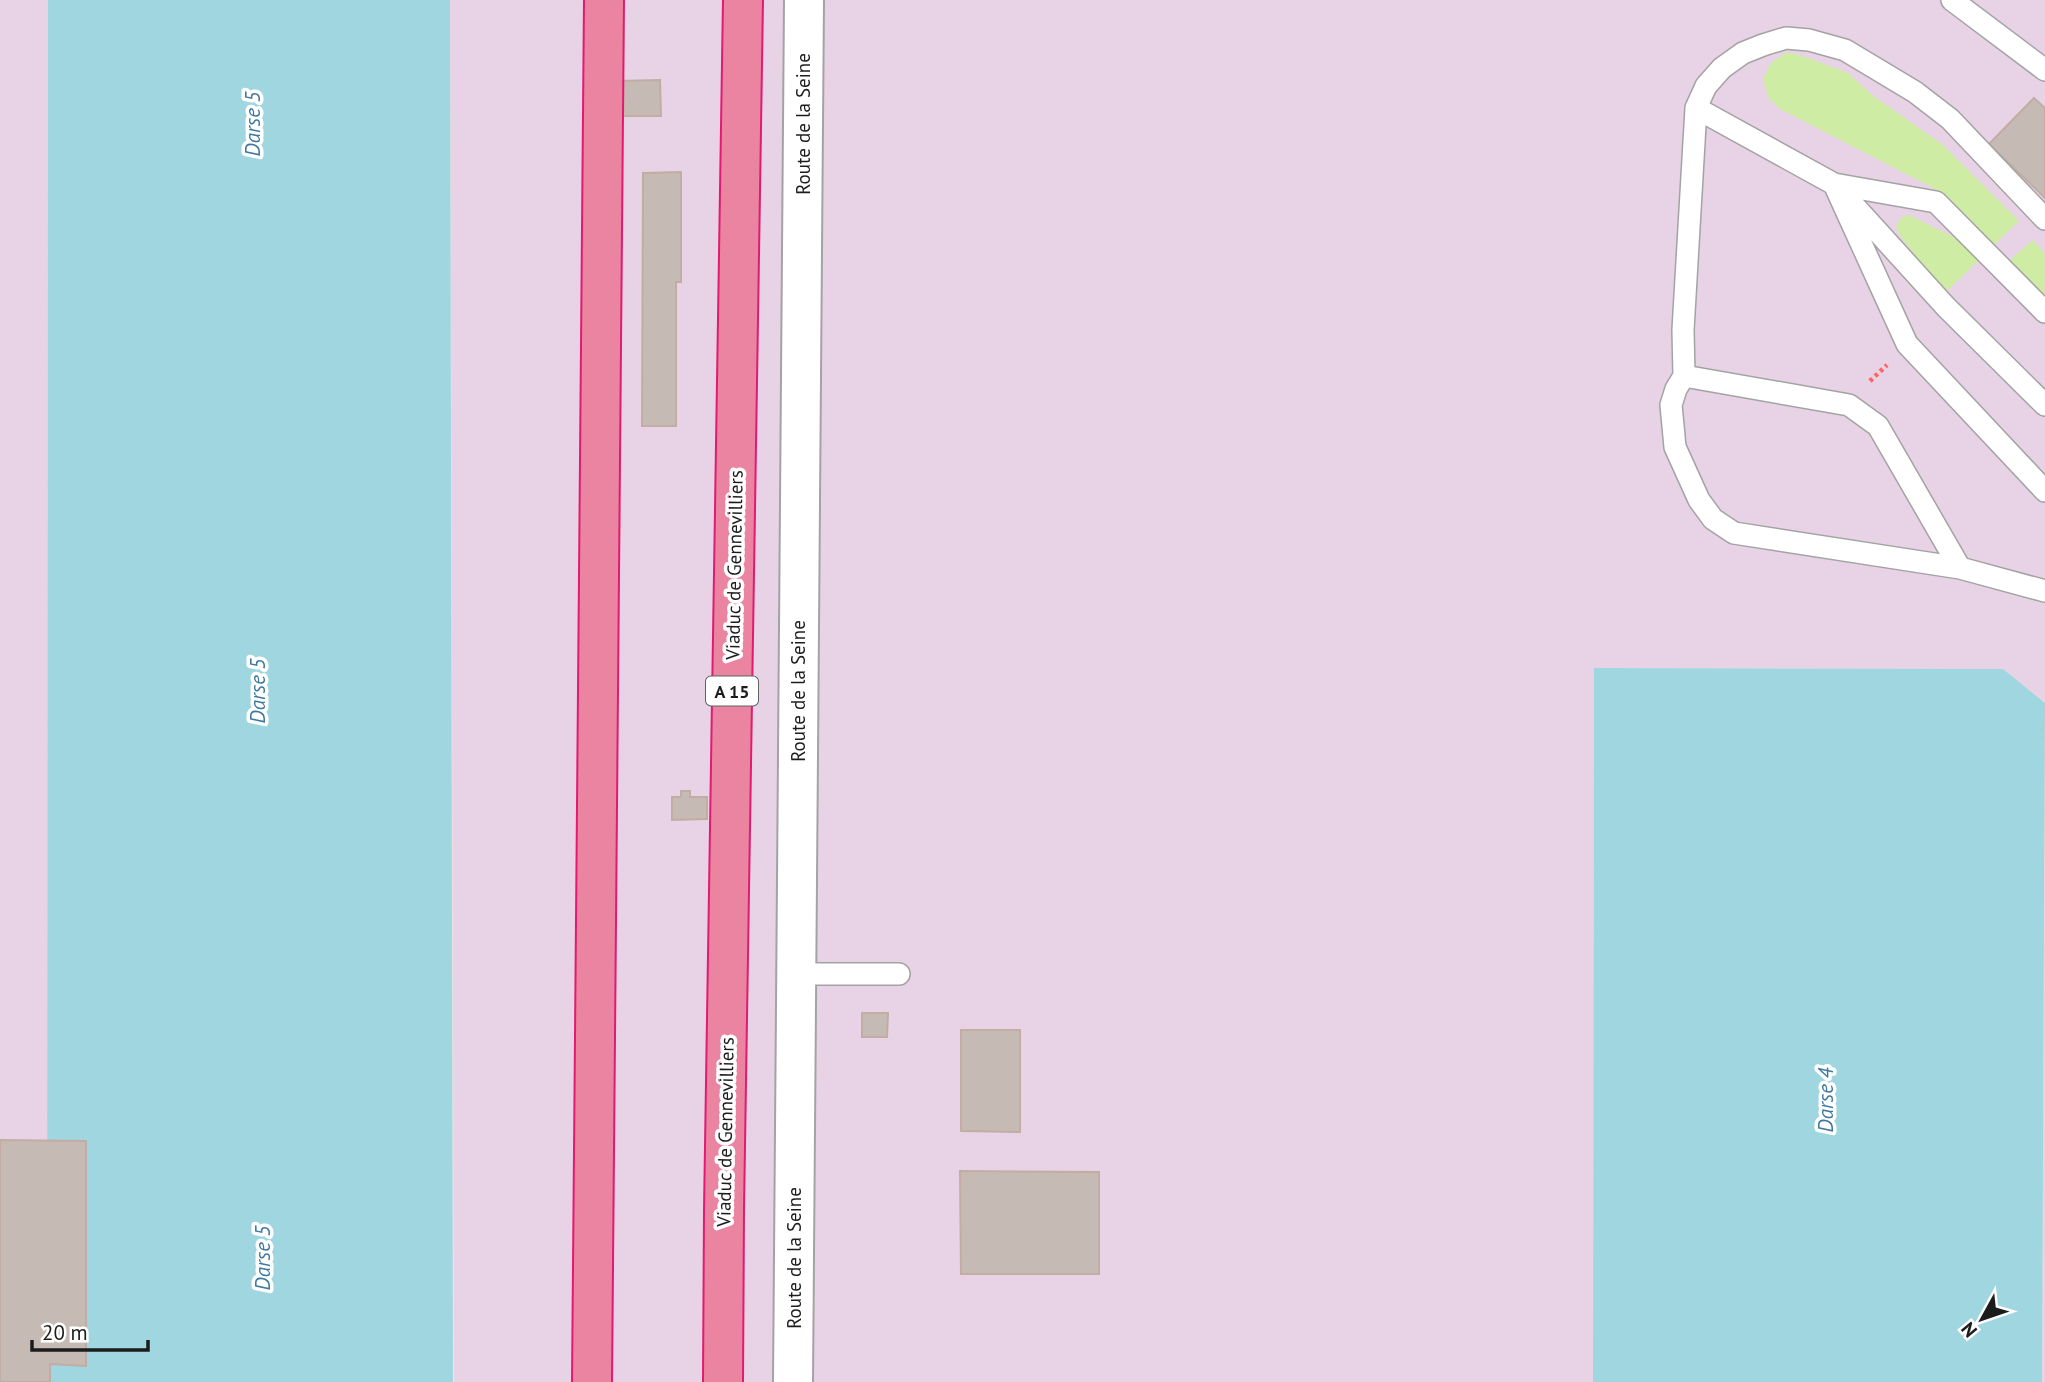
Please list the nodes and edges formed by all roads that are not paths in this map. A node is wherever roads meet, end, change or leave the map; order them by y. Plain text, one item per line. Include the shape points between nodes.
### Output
1 (604, 0) edge
2 (743, 0) edge
3 (804, 0) edge
4 (1952, 0) edge
5 (2045, 70) edge
6 (1696, 108) junction
7 (1834, 184) junction
8 (2045, 219) edge
9 (2045, 312) edge
10 (1684, 376) junction
11 (2045, 405) edge
12 (2045, 491) edge
13 (1960, 568) junction
14 (2045, 591) edge
15 (900, 974) dead end
16 (796, 975) junction
17 (592, 1382) edge
18 (723, 1382) edge
19 (793, 1382) edge

1 - 17 highway
2 - 18 highway, Viaduc de Gennevilliers / A 15
3 - 16 street, Route de la Seine
4 - 5 lane
6 - 7 lane
6 - 8 lane via 1706,86 1722,68 1763,45 1786,38 1845,50 1951,119
6 - 10 lane
7 - 9 lane via 1936,202
7 - 11 lane via 1946,307
7 - 12 lane via 1907,344
10 - 13 lane via 1849,405 1864,414 1878,426
10 - 13 lane via 1671,405 1675,447 1684,472 1713,519 1734,533
13 - 14 lane
15 - 16 lane
16 - 19 street, Route de la Seine

